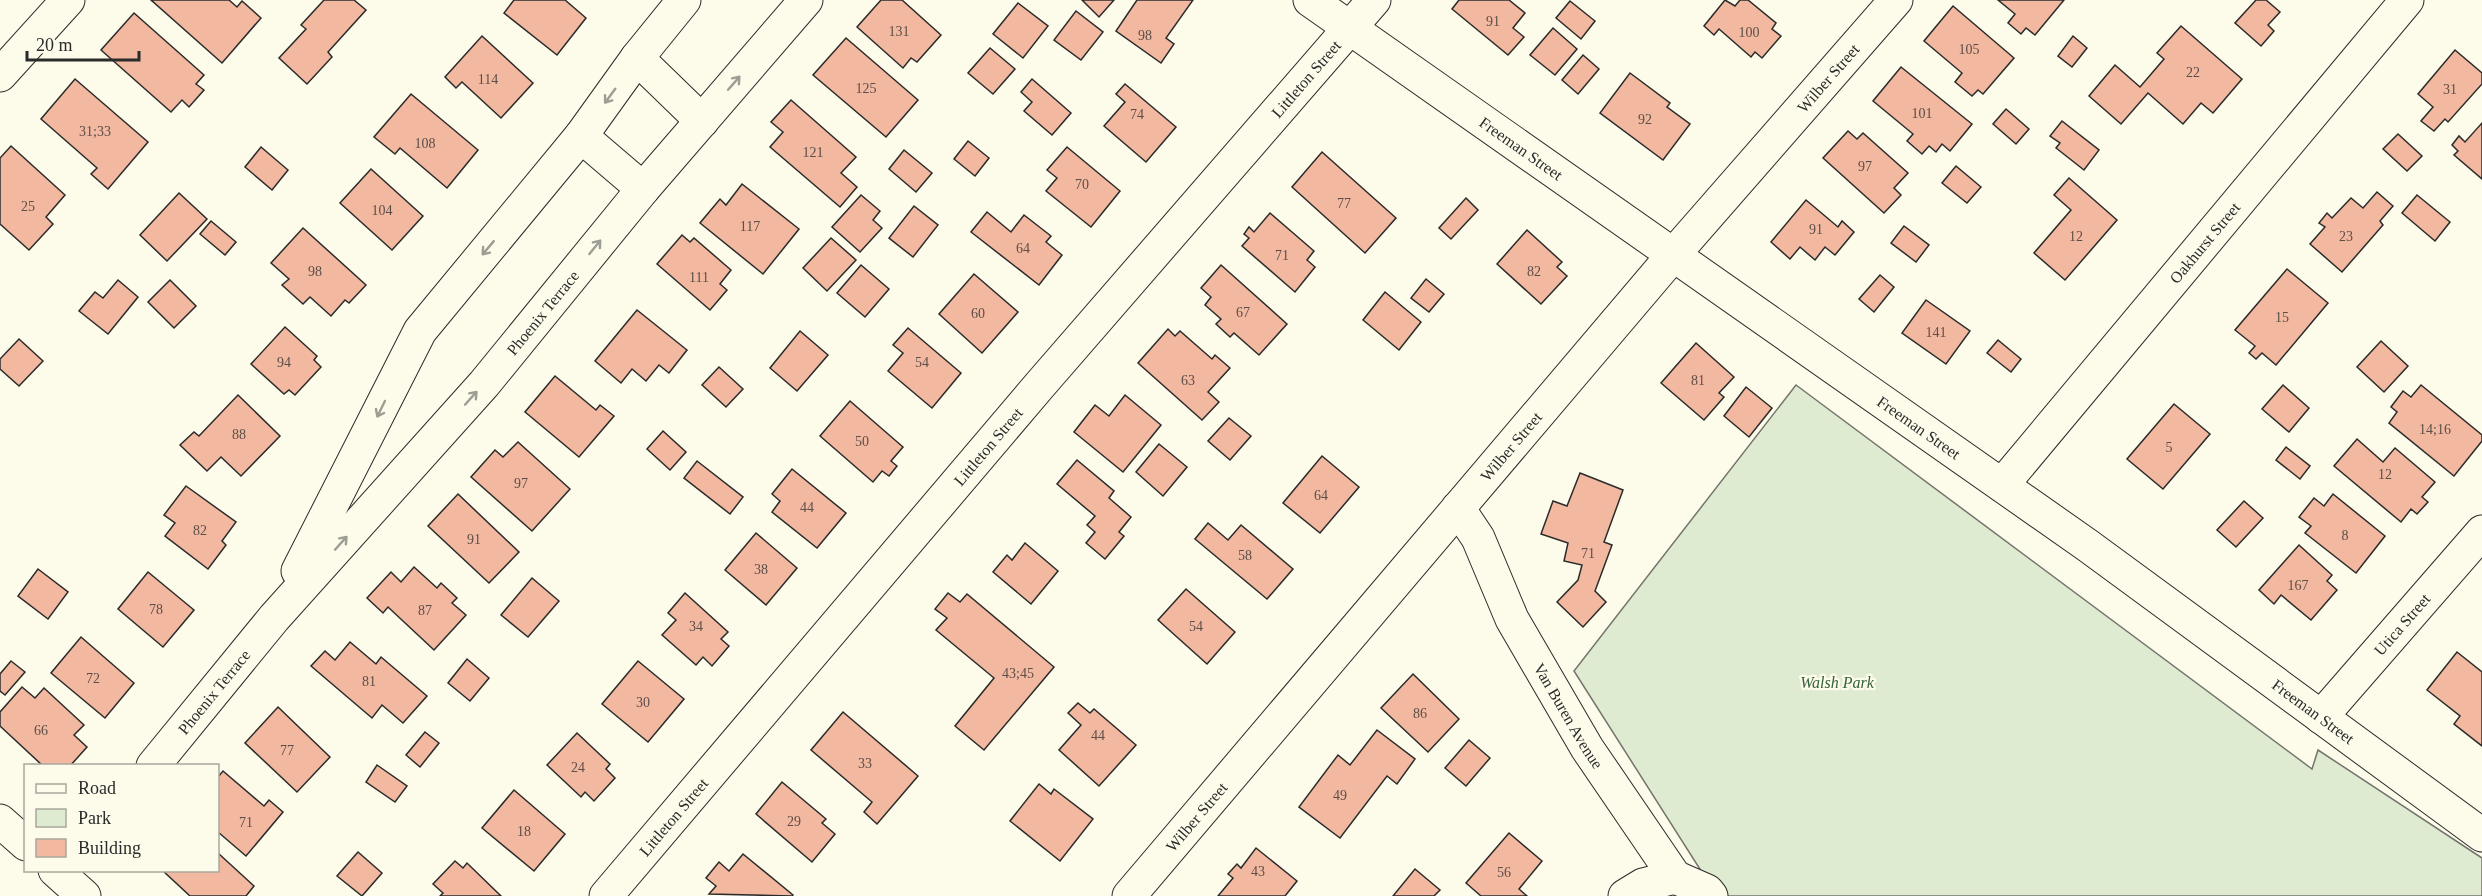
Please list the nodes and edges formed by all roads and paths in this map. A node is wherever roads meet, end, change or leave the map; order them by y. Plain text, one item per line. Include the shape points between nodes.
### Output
1 (68, 0) edge
2 (684, 0) edge
3 (806, 0) edge
4 (1310, 0) edge
5 (1374, 0) edge
6 (1896, 0) edge
7 (2407, 0) edge
8 (1350, 28) junction
9 (637, 58) junction
10 (0, 75) edge
11 (702, 120) junction
12 (581, 136) junction
13 (642, 189) junction
14 (1674, 254) junction
15 (2002, 485) junction
16 (1458, 508) junction
17 (2482, 532) edge
18 (274, 618) junction
19 (2321, 717) junction
20 (154, 764) edge
21 (0, 821) edge
22 (2482, 835) edge
23 (24, 842) edge
24 (1675, 877) junction
25 (606, 896) edge
26 (1129, 896) edge
27 (1625, 896) edge
28 (1711, 896) edge

1 - 10 street
2 - 9 street, Phoenix Terrace
11 -> 3 street, Phoenix Terrace
4 - 8 street, Freeman Street
5 - 8 street, Littleton Street
6 - 14 street, Wilber Street
7 - 15 street, Oakhurst Street
8 - 14 street, Freeman Street
8 - 25 street, Littleton Street via 1038,386
9 - 11 street
9 -> 12 street, Phoenix Terrace
11 - 13 street, Phoenix Terrace
12 - 13 street
12 -> 18 street, Phoenix Terrace via 420,331
18 -> 13 street, Phoenix Terrace via 484,384
14 - 15 street, Freeman Street
14 - 16 street, Wilber Street
15 - 19 street, Freeman Street
16 - 24 street, Van Buren Avenue via 1478,538 1512,619 1587,748
16 - 26 street, Wilber Street
17 - 19 street, Utica Street
18 - 20 street, Phoenix Terrace
19 - 22 street, Freeman Street
21 - 23 street
24 - 27 street via 1643,885
24 - 28 street

